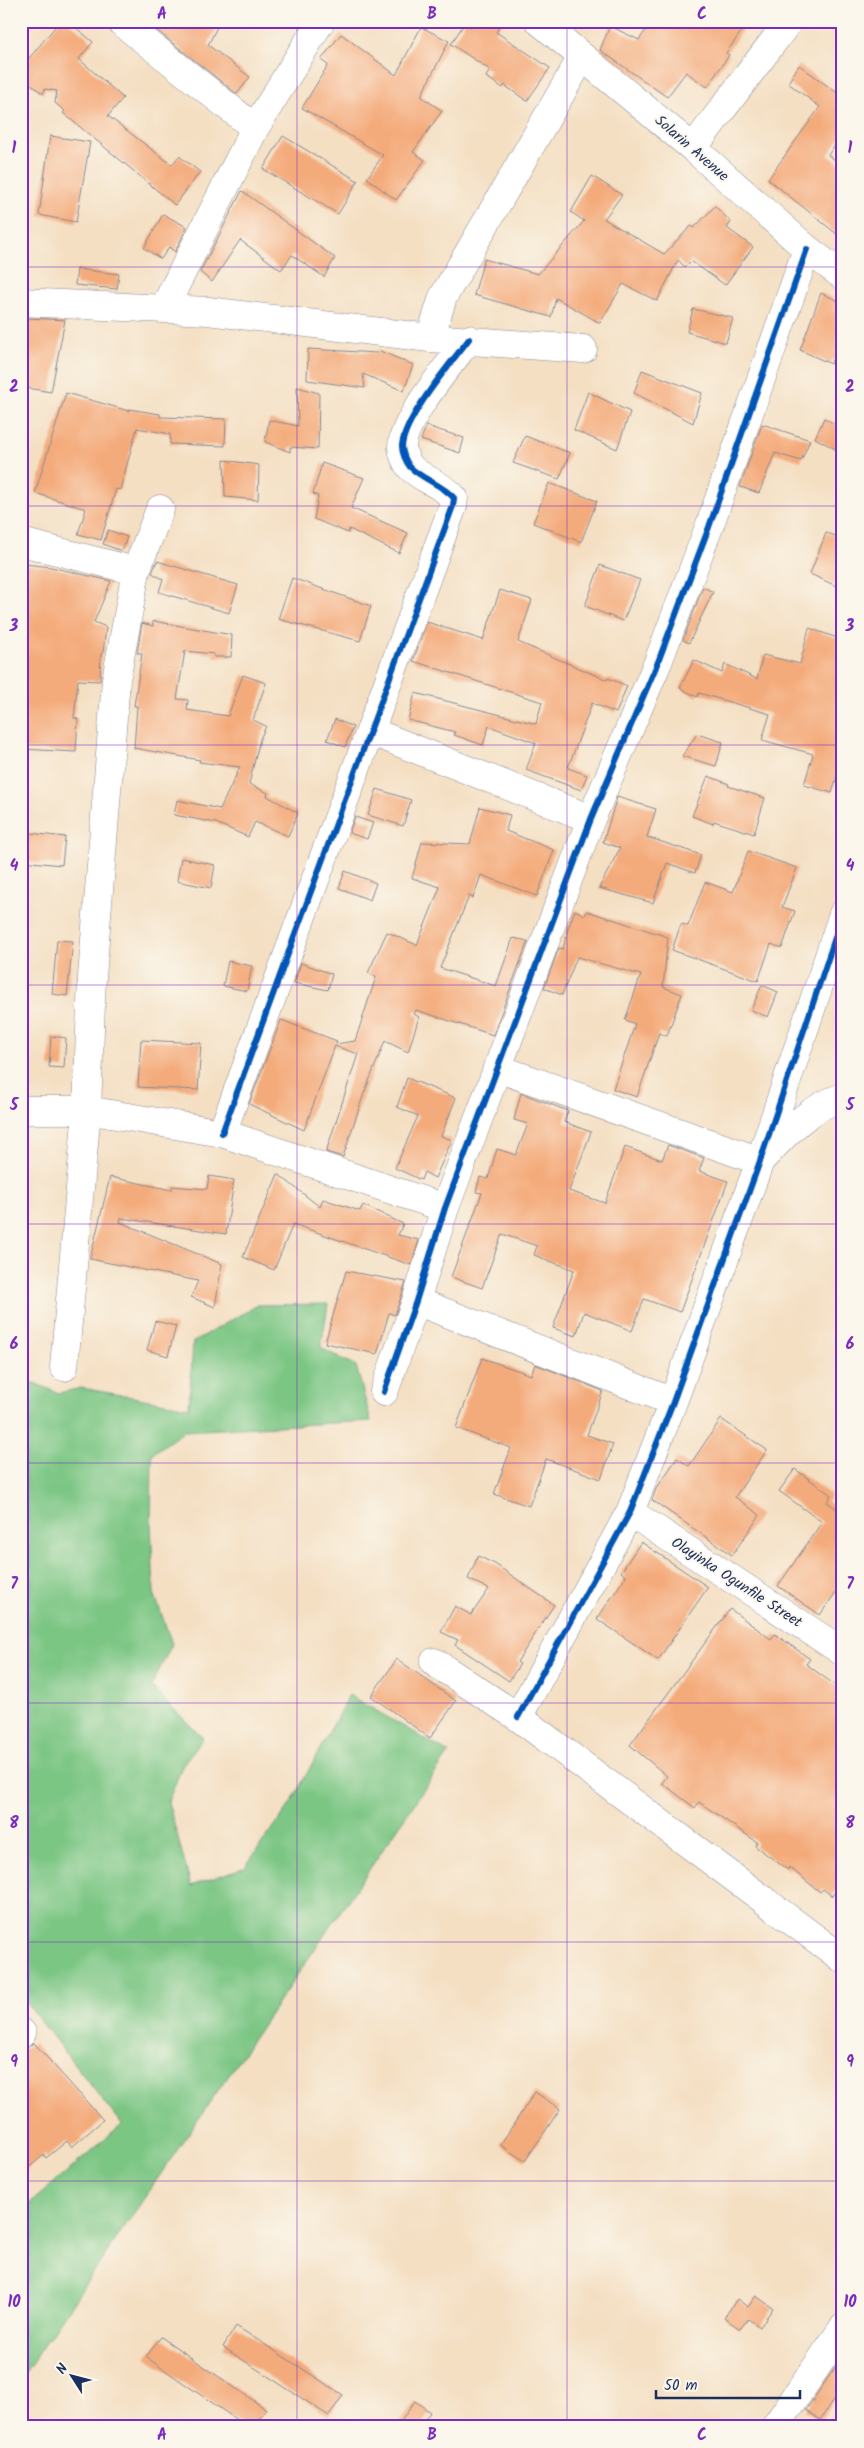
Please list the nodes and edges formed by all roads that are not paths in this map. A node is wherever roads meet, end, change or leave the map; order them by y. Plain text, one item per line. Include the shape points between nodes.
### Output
1 (120, 21) edge
2 (321, 21) edge
3 (539, 21) edge
4 (789, 21) edge
5 (582, 57) junction
6 (255, 128) junction
7 (693, 148) junction
8 (807, 249) junction
9 (843, 276) edge
10 (21, 302) edge
11 (164, 308) junction
12 (430, 338) junction
13 (469, 339) junction
14 (583, 349) dead end
15 (160, 509) dead end
16 (21, 542) edge
17 (136, 571) junction
18 (370, 731) junction
19 (591, 819) junction
20 (843, 914) edge
21 (497, 1068) junction
22 (843, 1097) edge
23 (21, 1110) edge
24 (87, 1110) junction
25 (222, 1133) junction
26 (760, 1161) junction
27 (445, 1208) junction
28 (416, 1301) junction
29 (64, 1367) dead end
30 (384, 1392) dead end
31 (673, 1402) junction
32 (630, 1512) junction
33 (839, 1640) edge
34 (434, 1662) dead end
35 (518, 1717) junction
36 (843, 1959) edge
37 (843, 2328) edge
38 (775, 2427) edge

1 - 6 street
2 - 6 street
3 - 5 street, Solarin Avenue
4 - 7 street
5 - 7 street, Solarin Avenue
5 - 12 street via 443,297
6 - 11 street
7 - 8 street, Solarin Avenue
8 - 9 street, Solarin Avenue
8 - 19 street via 706,536 658,662
10 - 11 street
11 - 12 street
12 - 13 street
13 - 14 street
13 - 18 street via 422,402 402,446 410,467 454,498
15 - 17 street
16 - 17 street
17 - 24 street via 116,680 92,977
18 - 19 street
18 - 25 street
19 - 21 street
20 - 26 street
21 - 26 street
21 - 27 street
22 - 26 street via 824,1103 801,1120
23 - 24 street
24 - 25 street
24 - 29 street
25 - 27 street
26 - 31 street
27 - 28 street
28 - 30 street
28 - 31 street
31 - 32 street
32 - 33 street, Olayinka Ogunfile Street
32 - 35 street
34 - 35 street
35 - 36 street
37 - 38 street

